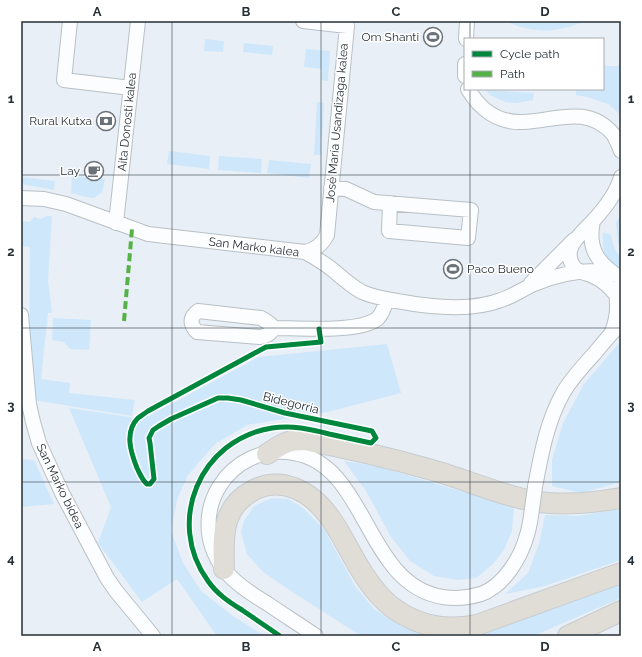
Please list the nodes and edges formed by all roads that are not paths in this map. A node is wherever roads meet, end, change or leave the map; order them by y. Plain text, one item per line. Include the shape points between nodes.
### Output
1 (70, 21) edge
2 (138, 21) edge
3 (303, 21) edge
4 (467, 21) edge
5 (466, 38) edge
6 (131, 88) junction
7 (469, 90) edge
8 (621, 151) edge
9 (621, 177) edge
10 (331, 188) junction
11 (21, 198) edge
12 (390, 203) junction
13 (593, 221) junction
14 (116, 223) junction
15 (327, 235) junction
16 (577, 237) junction
17 (304, 252) junction
18 (580, 272) junction
19 (616, 275) edge
20 (341, 277) junction
21 (525, 289) junction
22 (619, 297) edge
23 (386, 300) junction
24 (21, 315) edge
25 (274, 328) junction
26 (617, 328) edge
27 (267, 454) junction
28 (621, 498) edge
29 (224, 569) junction
30 (621, 573) edge
31 (621, 611) edge
32 (153, 636) edge
33 (316, 636) edge
34 (568, 636) edge

1 - 6 street via 64,80
2 - 6 street, Aita Donosti kalea
3 - 10 street, José María Usandizaga kalea via 347,26
4 - 5 street
6 - 14 street, Aita Donosti kalea
7 - 8 street via 482,108 510,121 586,117 600,123 614,135
9 - 13 street via 611,198
10 - 12 street via 346,189 374,202
10 - 15 street, José María Usandizaga kalea
11 - 14 street, San Marko kalea via 66,204
12 - 12 street via 471,210 468,238 389,231
13 - 16 street, San Marko kalea
13 - 19 street via 591,235 594,249 601,262
14 - 17 street, San Marko kalea via 148,234
15 - 17 street via 317,247
15 - 20 street, José María Usandizaga kalea via 327,256
16 - 18 street via 571,246 570,257 573,266
16 - 21 street, San Marko kalea
17 - 20 street, San Marko kalea
18 - 19 street, San Marko kalea via 598,270
18 - 21 street, San Marko kalea via 546,280
18 - 22 street via 601,280
20 - 23 street, San Marko kalea via 362,292
21 - 23 street, San Marko kalea via 501,300 476,306 439,306
22 - 26 street
23 - 25 street via 377,319 365,324 322,329
24 - 32 street, San Marko bidea via 29,404 39,443 107,578
25 - 25 street via 261,318 198,311 191,321 197,332 260,337 266,336
26 - 27 street, bridge via 581,368 564,392 546,434 528,534 522,550 504,579 484,593 454,599 432,595 419,589 394,567 345,489 324,466 296,453 281,451
27 - 28 highway via 284,443 304,440 433,470 534,501 574,504
27 - 29 street via 245,461 234,469 224,478 212,501 209,536 212,548
29 - 30 highway via 224,531 234,506 255,489 283,484 304,492 325,511 360,570 379,595 398,612 435,627 477,625
29 - 33 street via 248,591
31 - 34 highway

